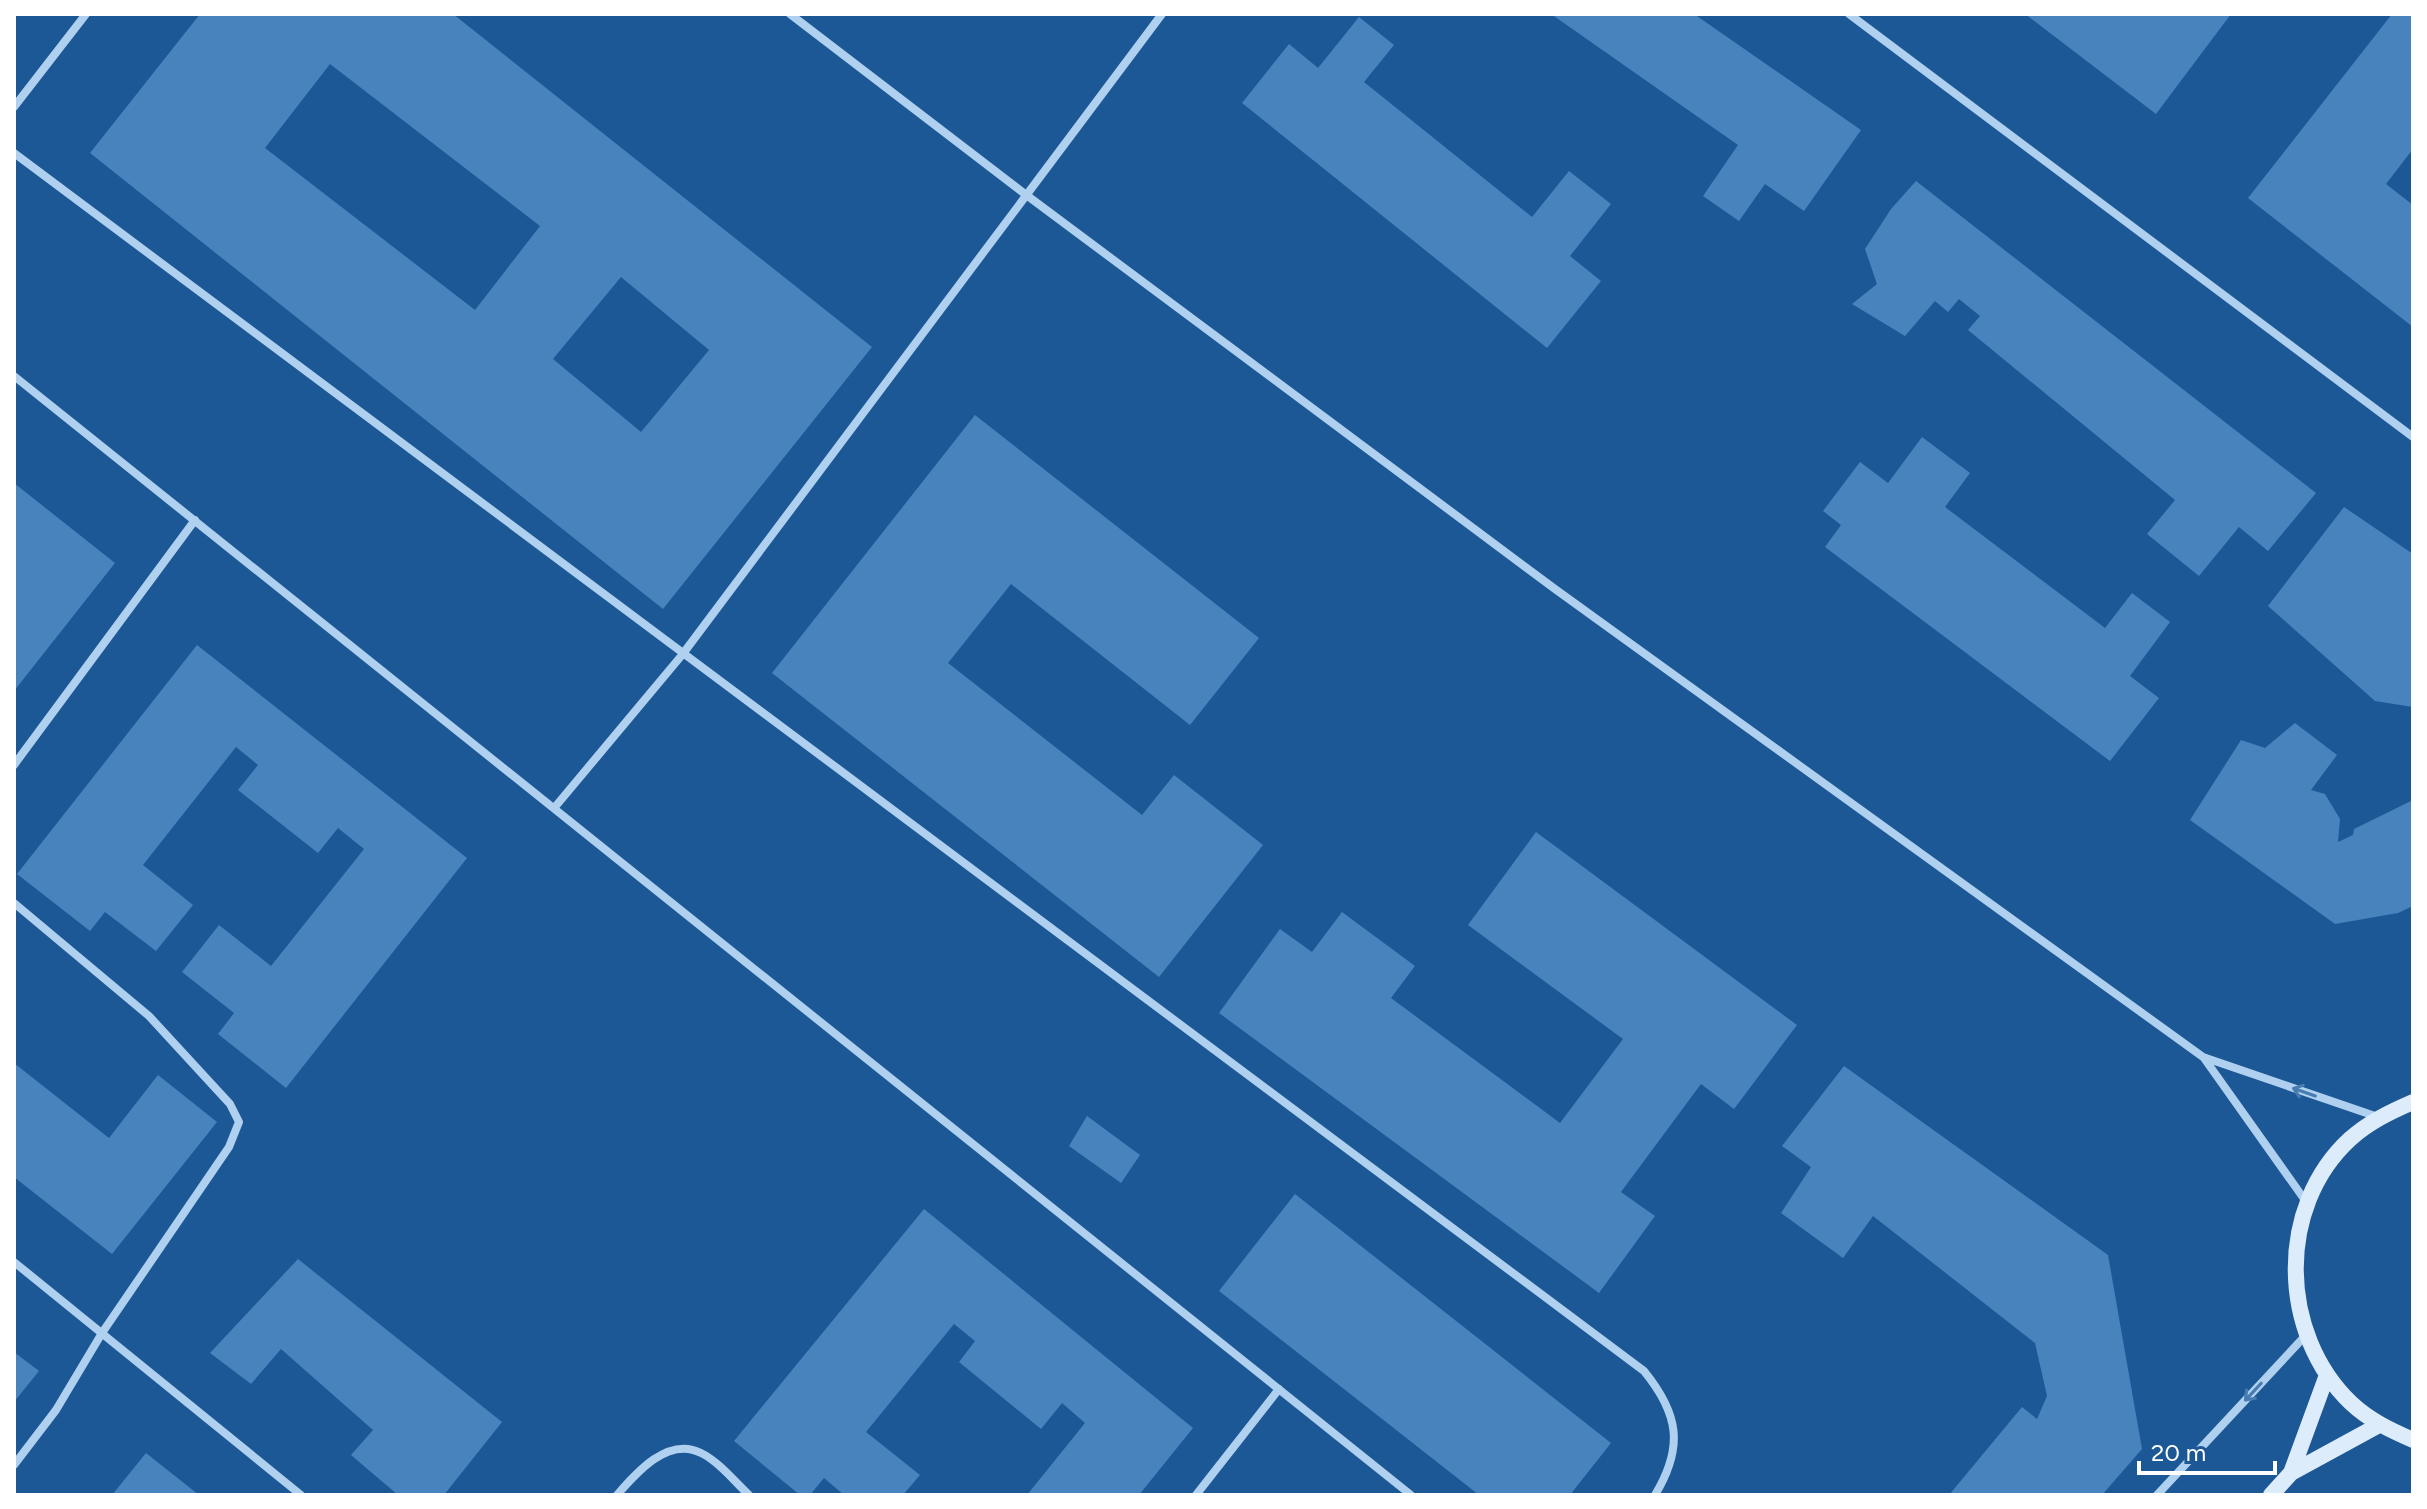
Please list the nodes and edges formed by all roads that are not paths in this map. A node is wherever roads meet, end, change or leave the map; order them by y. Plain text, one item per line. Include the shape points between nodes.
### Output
1 (86, 14) edge
2 (790, 14) edge
3 (1162, 14) edge
4 (1849, 14) edge
5 (14, 107) edge
6 (14, 153) edge
7 (1025, 194) junction
8 (14, 376) edge
9 (2413, 437) edge
10 (195, 520) junction
11 (682, 655) junction
12 (14, 765) edge
13 (555, 807) junction
14 (14, 903) edge
15 (2203, 1057) junction
16 (2413, 1102) edge
17 (2378, 1117) junction
18 (2307, 1203) junction
19 (14, 1262) edge
20 (102, 1333) junction
21 (2306, 1335) junction
22 (2327, 1375) junction
23 (1279, 1389) junction
24 (2379, 1425) junction
25 (2413, 1440) edge
26 (14, 1465) edge
27 (2291, 1473) junction
28 (301, 1495) edge
29 (617, 1495) edge
30 (749, 1495) edge
31 (1196, 1495) edge
32 (1411, 1495) edge
33 (1655, 1495) edge
34 (2157, 1495) edge
35 (2271, 1495) edge

1 - 5 street
2 - 7 street
3 - 7 street
4 - 9 street
6 - 11 street
7 - 11 street
7 - 15 street via 1555,589
8 - 10 street
10 - 12 street
10 - 13 street
11 - 13 street
11 - 33 street via 1644,1371 1666,1397 1674,1433 1670,1470
13 - 23 street
14 - 20 street via 149,1016 230,1104 239,1122 229,1147
17 -> 15 street
15 - 18 street
16 - 17 main road
17 - 18 main road via 2348,1141
18 - 21 main road via 2296,1247 2296,1292
19 - 20 street
20 - 26 street via 56,1410
20 - 28 street
21 - 22 main road
21 -> 34 street
22 - 24 main road
22 - 27 main road
23 - 31 street
23 - 32 street
24 - 25 main road
24 - 27 main road
27 - 35 main road
29 - 30 street via 649,1461 685,1448 702,1453

